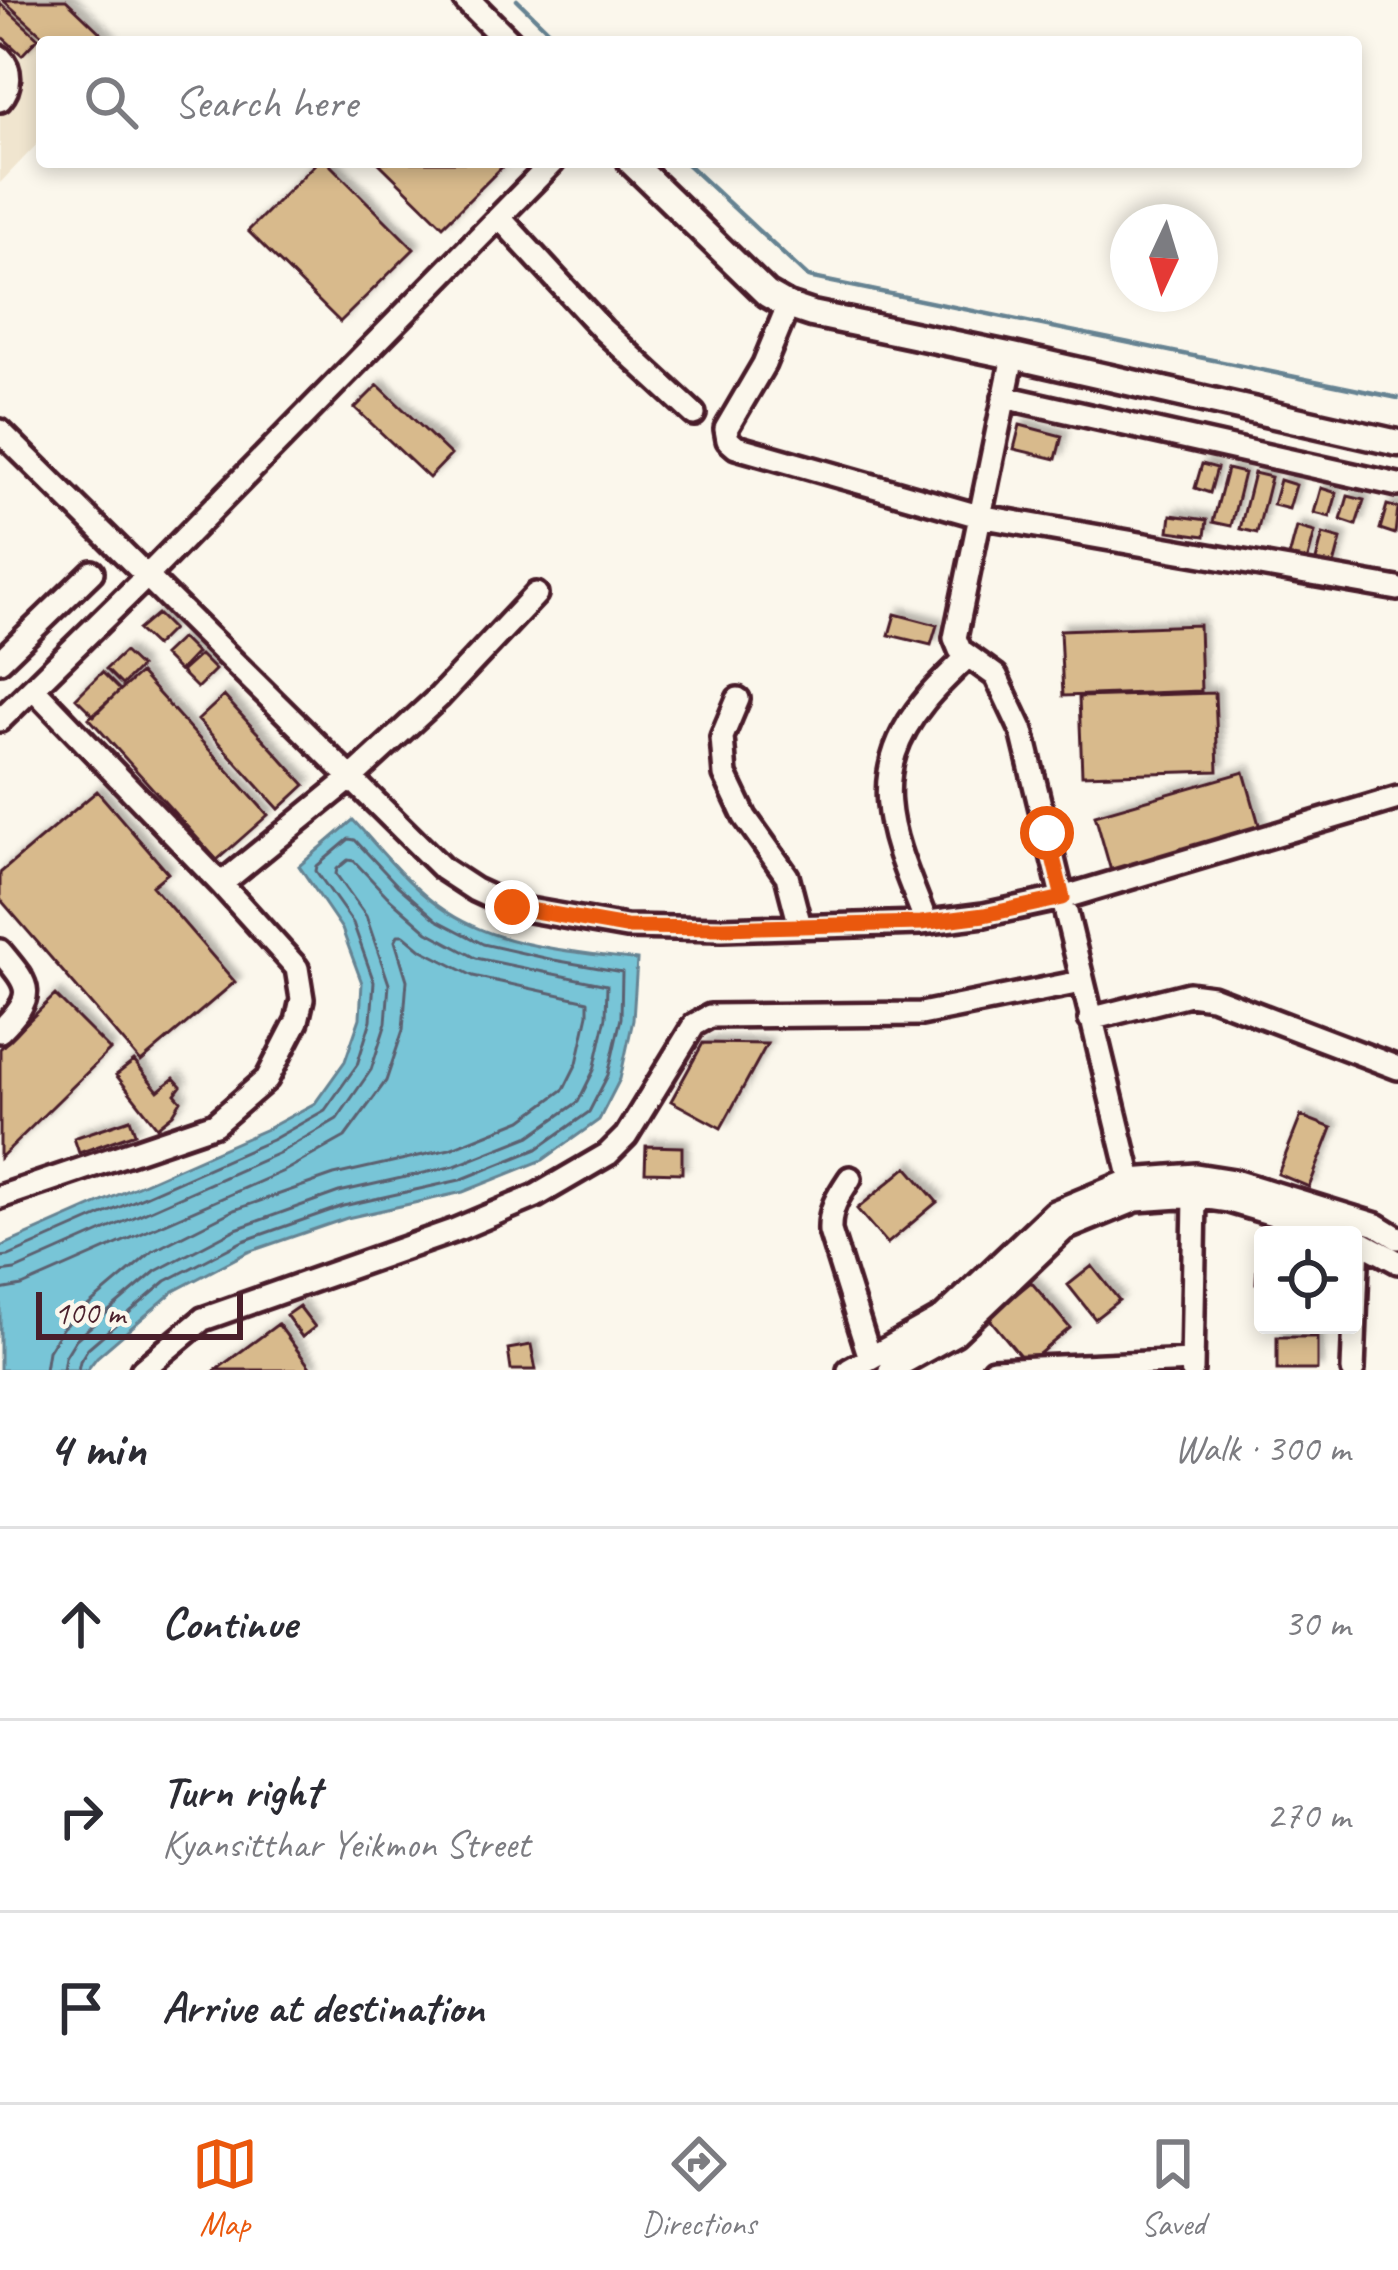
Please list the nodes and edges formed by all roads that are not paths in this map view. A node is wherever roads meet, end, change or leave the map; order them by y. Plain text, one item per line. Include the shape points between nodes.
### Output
1 (467, 0) edge
2 (503, 36) edge
3 (0, 57) edge
4 (0, 100) edge
5 (547, 168) edge
6 (637, 168) edge
7 (499, 217) junction
8 (788, 306) junction
9 (1013, 356) junction
10 (1004, 397) junction
11 (694, 413) dead end
12 (0, 431) edge
13 (1398, 443) edge
14 (1398, 485) edge
15 (979, 516) junction
16 (92, 572) dead end
17 (146, 577) junction
18 (1398, 589) edge
19 (536, 594) dead end
20 (968, 656) junction
21 (0, 661) edge
22 (34, 689) junction
23 (738, 699) dead end
24 (0, 720) edge
25 (350, 779) junction
26 (1398, 798) edge
27 (221, 884) junction
28 (1063, 898) junction
29 (926, 922) junction
30 (800, 926) junction
31 (0, 951) edge
32 (1082, 982) junction
33 (1090, 1018) junction
34 (0, 1031) edge
35 (1398, 1068) edge
36 (850, 1178) dead end
37 (1131, 1180) junction
38 (1196, 1196) junction
39 (0, 1197) edge
40 (1314, 1226) edge
41 (1398, 1238) edge
42 (1362, 1242) edge
43 (1398, 1262) edge
44 (1353, 1334) edge
45 (880, 1364) edge
46 (1192, 1366) edge
47 (149, 1369) edge
48 (849, 1370) edge
49 (993, 1370) edge
50 (1353, 1370) edge

1 - 2 main road
3 - 4 street via 9,76
5 - 7 street
6 - 8 main road
7 - 11 street
7 - 17 street
8 - 9 main road
8 - 15 street via 726,429 728,440
9 - 10 street
9 - 13 main road
10 - 14 street
10 - 15 street
12 - 17 street
15 - 18 street
15 - 20 street via 955,638
16 - 21 street
17 - 22 street
17 - 25 street
19 - 25 street
20 - 28 street via 996,676 1022,731
20 - 29 street via 921,705 887,772 903,862
22 - 24 street
22 - 27 street
23 - 30 street via 722,737 725,775 787,876
25 - 27 street
25 - 30 street via 443,869 512,907 626,927
26 - 28 street
27 - 39 street via 297,968 297,1021 266,1079 215,1124
28 - 29 street
28 - 32 street
29 - 30 street
31 - 34 street via 26,987
32 - 33 street
32 - 47 street via 921,1014 710,1016 694,1025 608,1154 453,1231 203,1319
33 - 35 street via 1190,994
33 - 37 street
36 - 45 street via 834,1202 830,1231
37 - 41 street via 1234,1181
37 - 45 street via 1054,1212 943,1317
38 - 40 street
38 - 45 street via 1136,1200 1065,1229 955,1334
38 - 46 street
42 - 43 street
44 - 50 street
45 - 48 street
46 - 49 street

